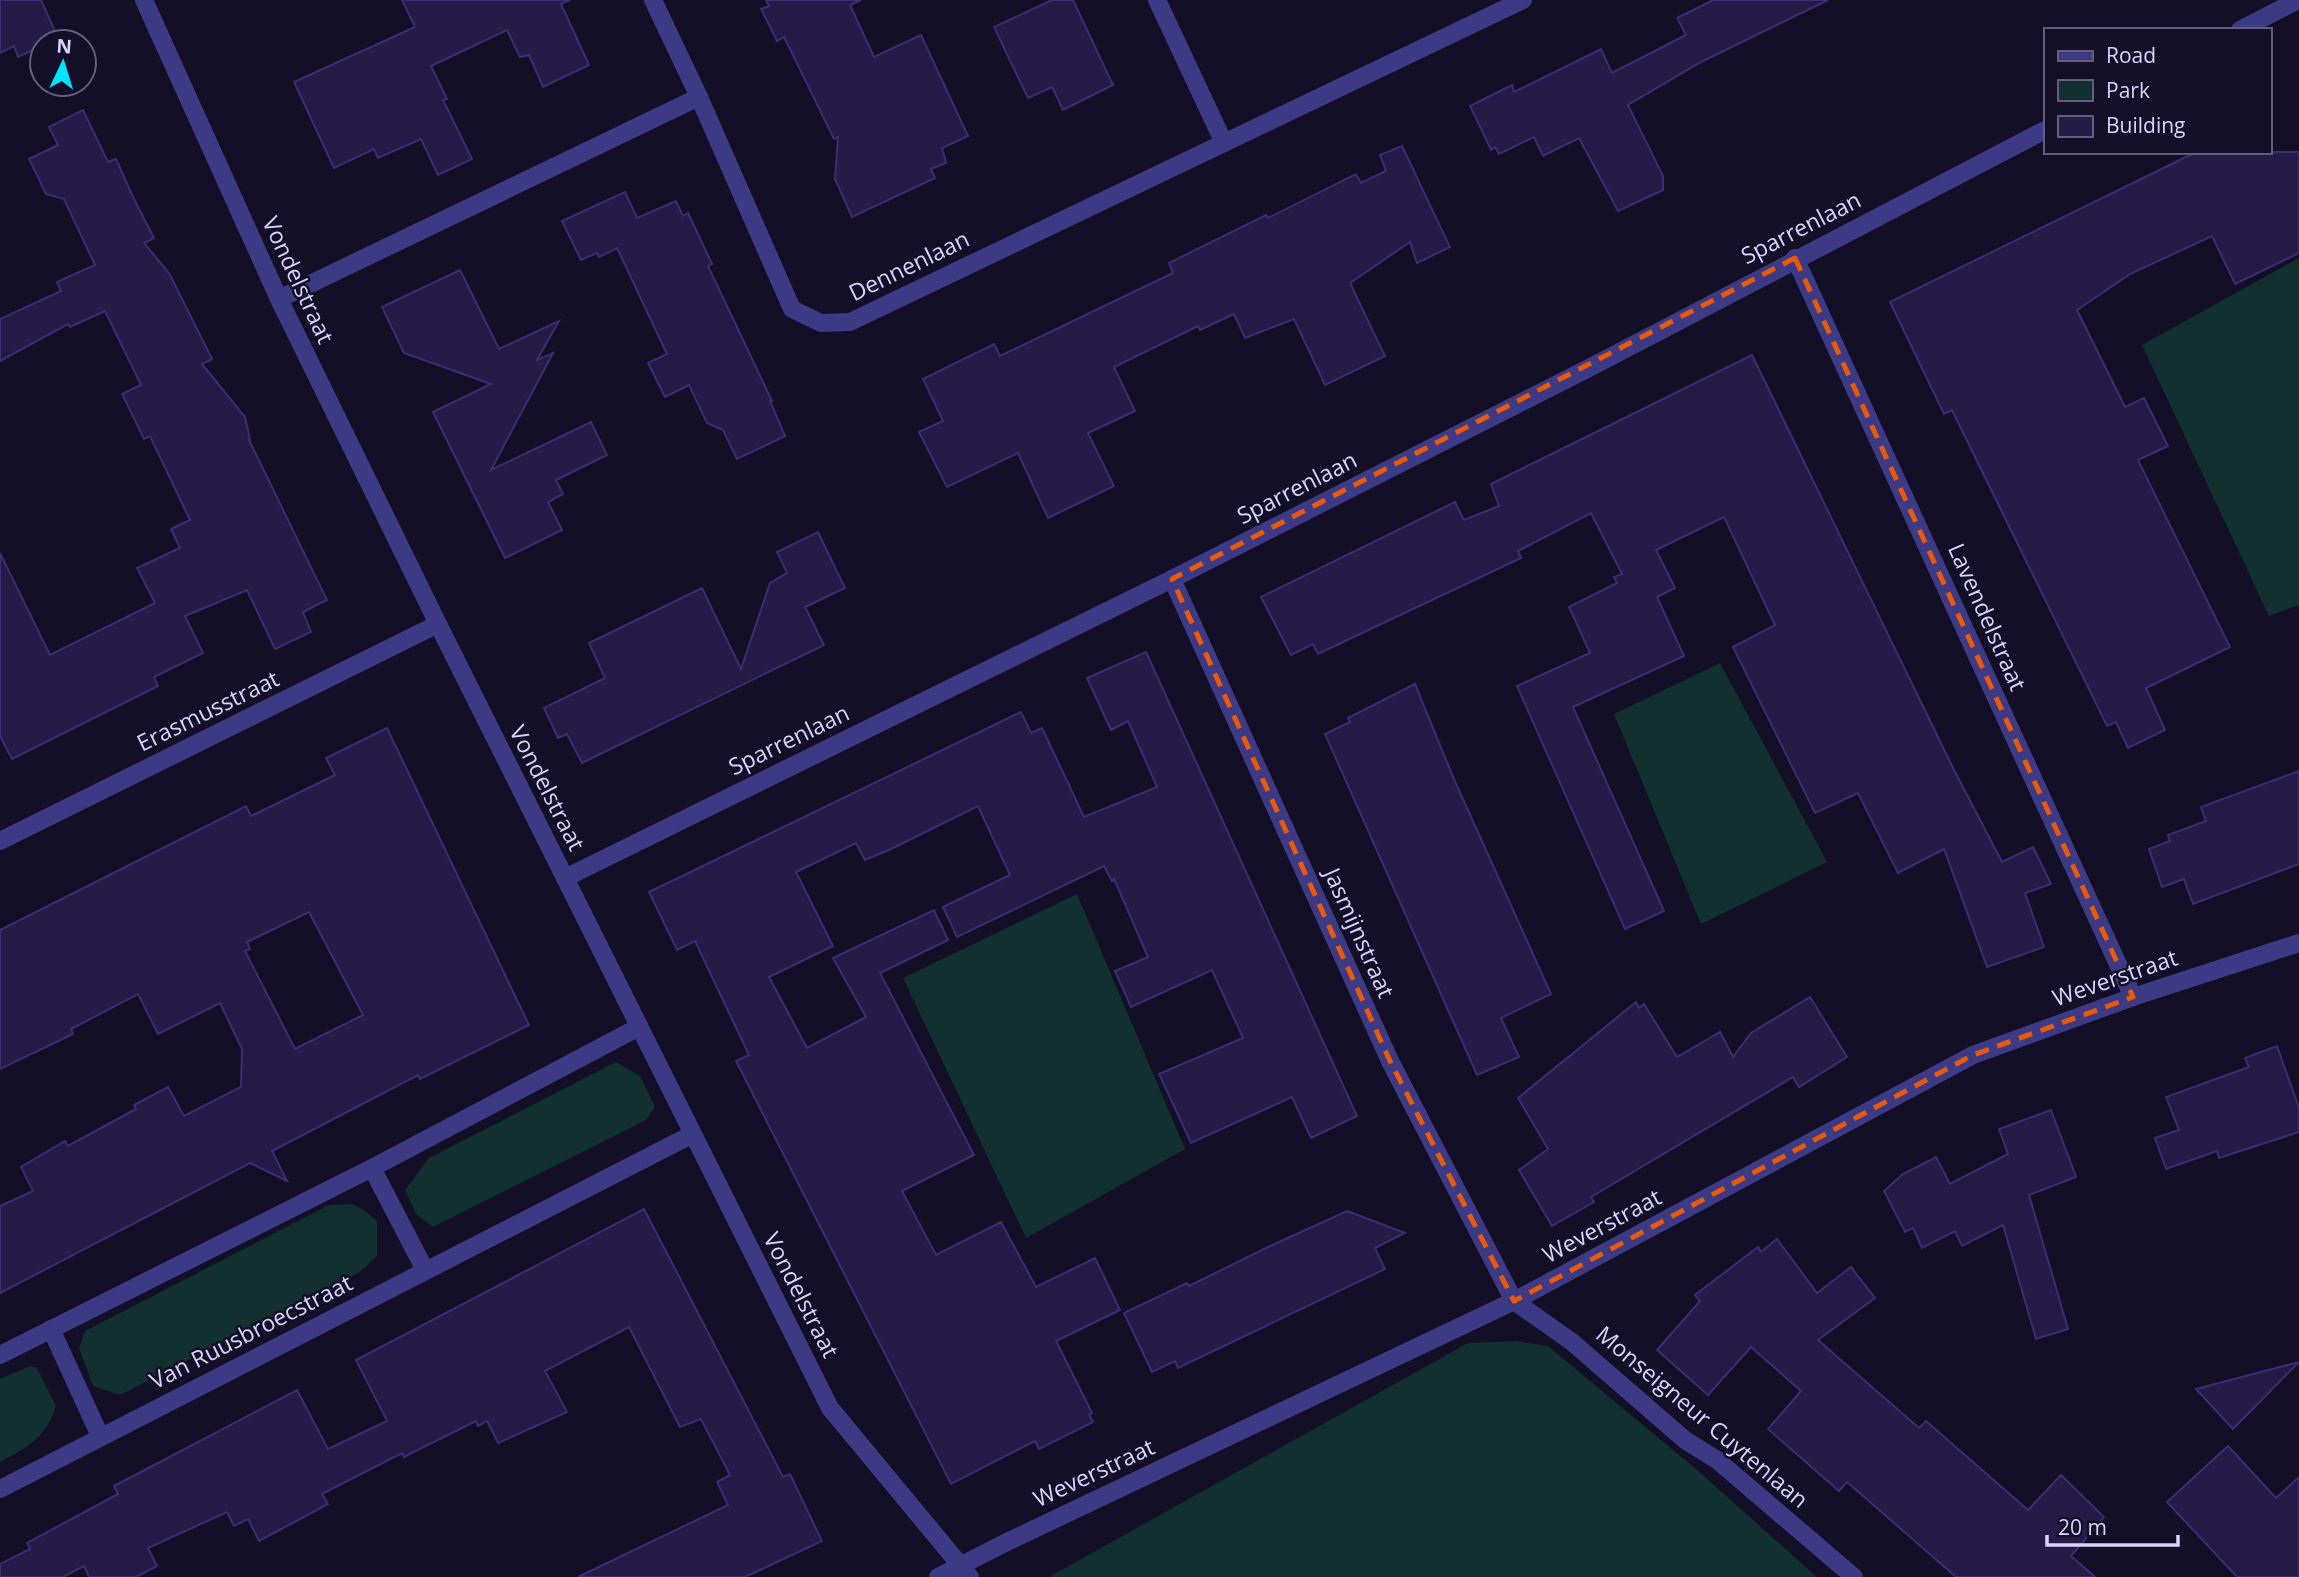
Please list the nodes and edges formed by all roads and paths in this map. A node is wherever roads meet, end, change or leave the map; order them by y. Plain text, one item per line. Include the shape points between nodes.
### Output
1 (144, 0) edge
2 (653, 0) edge
3 (1157, 0) edge
4 (1523, 0) edge
5 (2298, 0) edge
6 (2244, 28) edge
7 (699, 96) junction
8 (2044, 131) edge
9 (1224, 143) junction
10 (1795, 258) junction
11 (279, 299) junction
12 (1172, 579) junction
13 (438, 624) junction
14 (0, 841) edge
15 (565, 878) junction
16 (2299, 943) edge
17 (2133, 997) junction
18 (639, 1027) junction
19 (693, 1134) junction
20 (372, 1168) junction
21 (425, 1270) junction
22 (1514, 1301) junction
23 (51, 1329) junction
24 (0, 1355) edge
25 (100, 1436) junction
26 (0, 1489) edge
27 (966, 1571) edge
28 (938, 1577) edge
29 (1854, 1577) edge

1 - 11 street, Vondelstraat
2 - 7 street, Dennenlaan
3 - 9 street
4 - 9 street, Dennenlaan
5 - 6 street
7 - 9 street, Dennenlaan via 792,309 821,323 850,322
7 - 11 street
8 - 10 street, Sparrenlaan
10 - 12 street, Sparrenlaan
10 - 17 street, Lavendelstraat
11 - 13 street, Vondelstraat
12 - 15 street, Sparrenlaan
12 - 22 street, Jasmijnstraat via 1390,1061
13 - 14 street, Erasmusstraat
13 - 15 street, Vondelstraat
15 - 18 street, Vondelstraat
16 - 17 street, Weverstraat
17 - 22 street, Weverstraat via 1973,1055
18 - 19 street, Vondelstraat
18 - 20 street
19 - 21 street, Van Ruusbroecstraat
19 - 27 street, Vondelstraat via 830,1408
20 - 21 street
20 - 23 street
21 - 25 street, Van Ruusbroecstraat
22 - 27 street, Weverstraat
22 - 29 street, Monseigneur Cuytenlaan via 1572,1342
23 - 24 street
23 - 25 street
25 - 26 street, Van Ruusbroecstraat
27 - 28 street, Weverstraat

